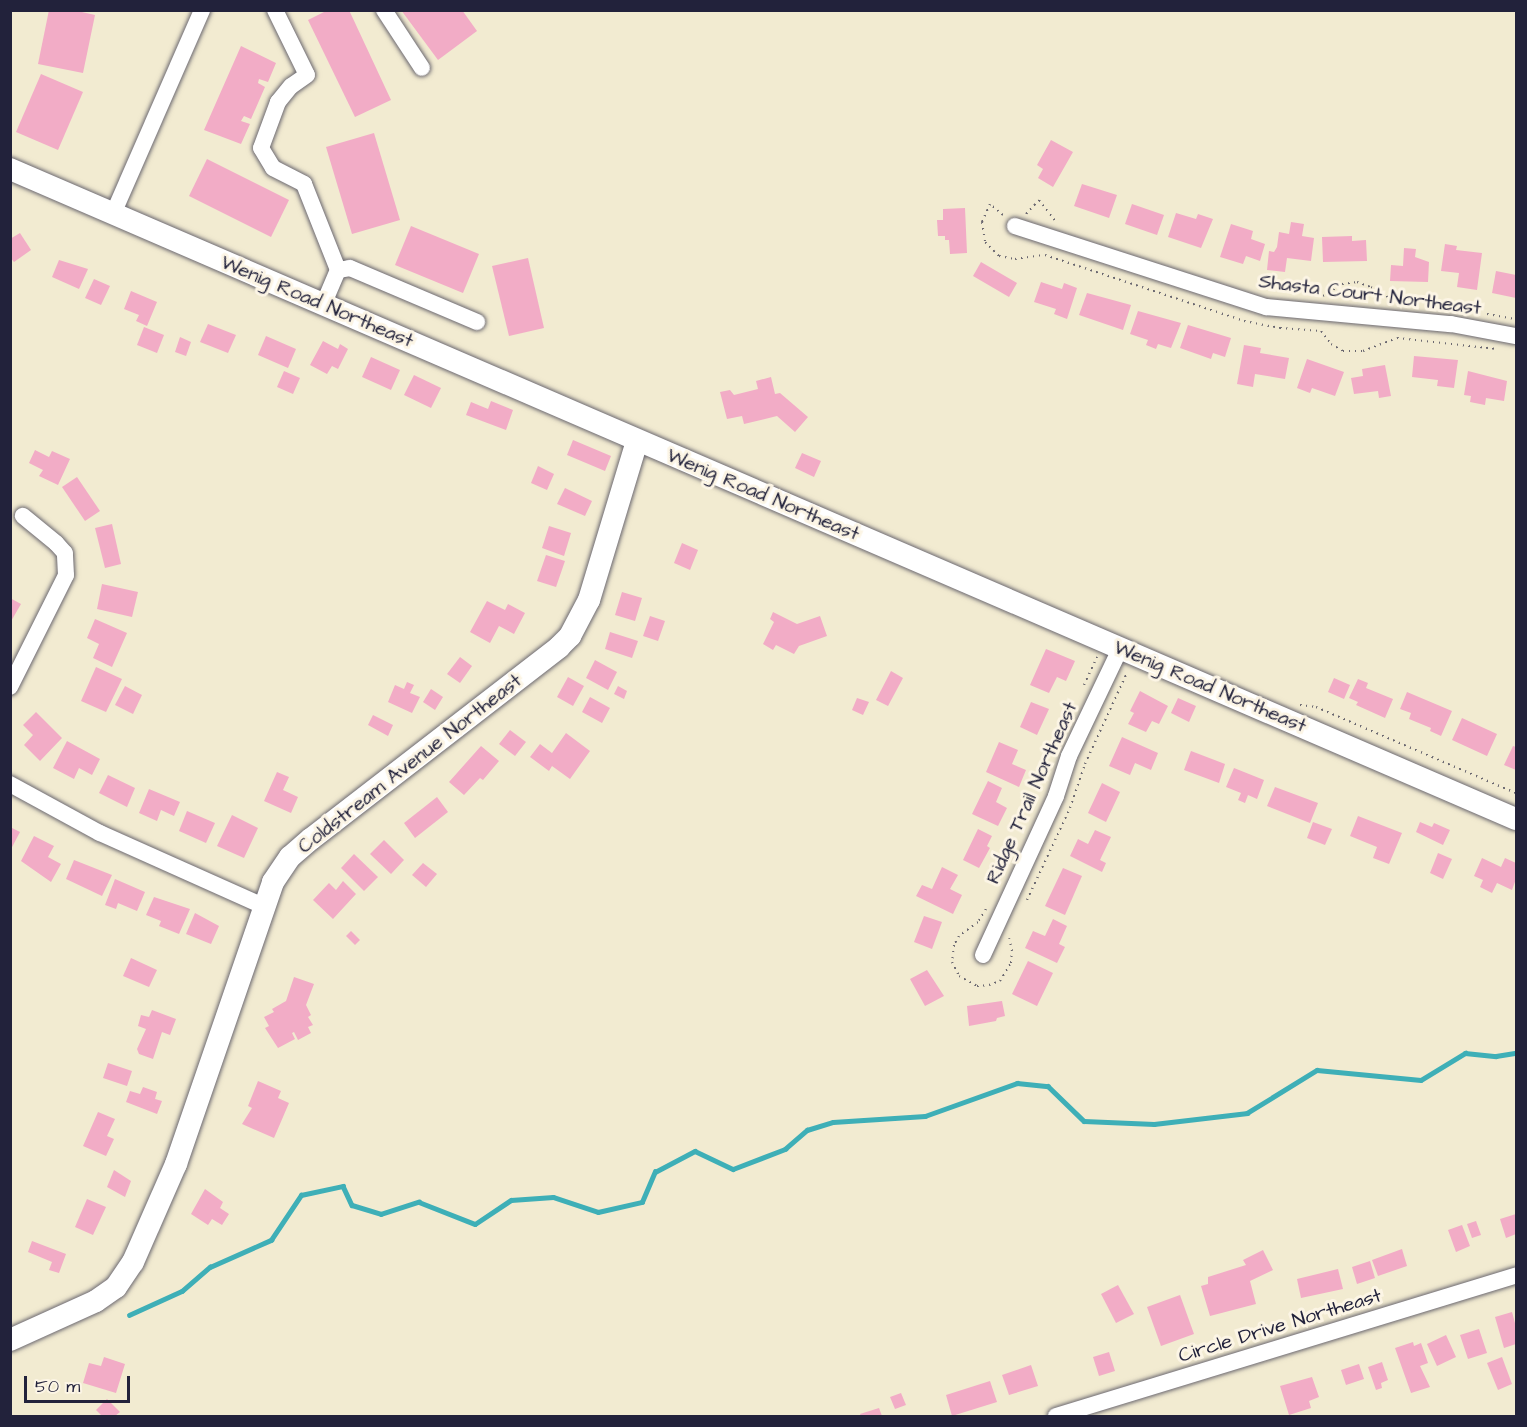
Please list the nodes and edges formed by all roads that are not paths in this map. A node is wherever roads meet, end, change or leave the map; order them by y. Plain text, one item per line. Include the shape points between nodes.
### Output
1 (202, 10) edge
2 (275, 10) edge
3 (384, 10) edge
4 (422, 68) dead end
5 (10, 169) edge
6 (113, 214) junction
7 (1015, 226) road end
8 (338, 270) junction
9 (323, 305) junction
10 (477, 322) dead end
11 (1516, 336) edge
12 (638, 441) junction
13 (23, 516) dead end
14 (1120, 649) junction
15 (10, 687) edge
16 (10, 784) edge
17 (1516, 819) edge
18 (263, 906) junction
19 (983, 955) dead end
20 (1516, 1275) edge
21 (10, 1340) edge
22 (1056, 1416) edge

1 - 6 street
2 - 8 street via 307,75 278,102 261,148 273,168 304,184
3 - 4 street
5 - 6 street, Wenig Road Northeast
6 - 9 street, Wenig Road Northeast
7 - 11 street, Shasta Court Northeast via 1266,307 1451,324
8 - 9 street
8 - 10 street via 351,268
9 - 12 street, Wenig Road Northeast
12 - 14 street, Wenig Road Northeast
12 - 18 street, Coldstream Avenue Northeast via 589,600 570,636 290,857
13 - 15 street via 65,553 66,575
14 - 17 street, Wenig Road Northeast
14 - 19 street, Ridge Trail Northeast
16 - 18 street via 100,834
18 - 21 street, Coldstream Avenue Northeast via 179,1155 133,1262 116,1287 96,1301
20 - 22 street, Circle Drive Northeast

